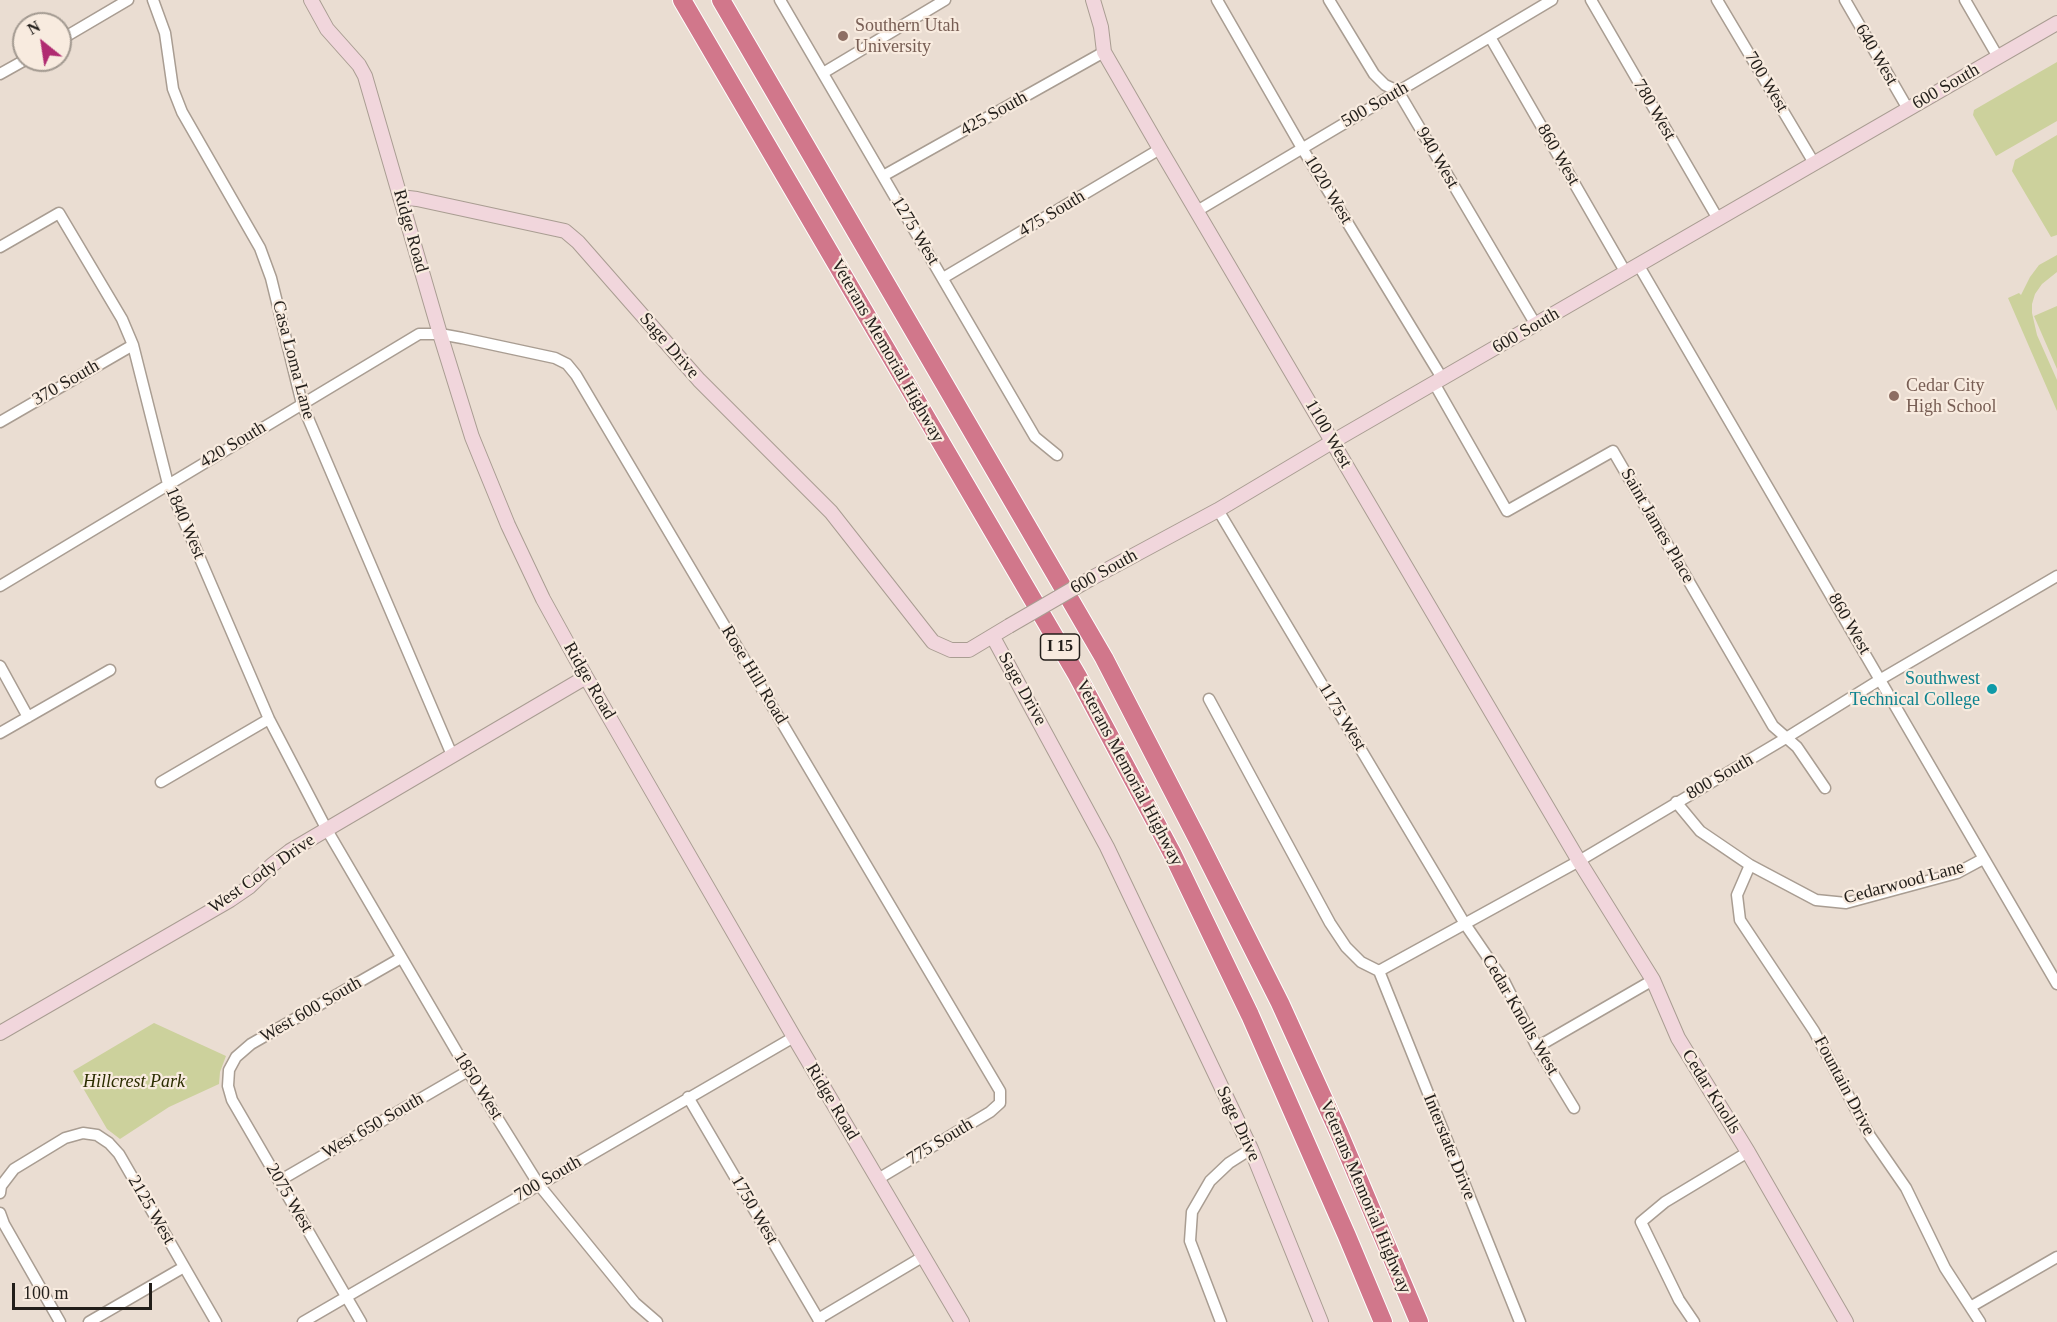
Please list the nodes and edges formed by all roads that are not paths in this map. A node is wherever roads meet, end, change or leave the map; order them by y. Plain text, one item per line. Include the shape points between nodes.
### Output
1 (128, 0) edge
2 (153, 0) edge
3 (311, 0) edge
4 (682, 0) edge
5 (721, 0) edge
6 (780, 0) edge
7 (945, 0) edge
8 (1093, 0) edge
9 (1217, 0) edge
10 (1329, 0) edge
11 (1552, 0) edge
12 (1591, 0) edge
13 (1717, 0) edge
14 (1845, 0) edge
15 (1965, 0) edge
16 (2057, 23) edge
17 (72, 32) edge
18 (1490, 37) junction
19 (1104, 52) junction
20 (1998, 57) junction
21 (823, 73) junction
22 (1398, 91) junction
23 (1908, 109) junction
24 (1302, 148) junction
25 (1160, 149) junction
26 (1814, 163) junction
27 (882, 176) junction
28 (400, 197) junction
29 (1197, 211) junction
30 (1718, 219) junction
31 (0, 247) edge
32 (1639, 266) junction
33 (1626, 273) junction
34 (943, 278) junction
35 (1536, 325) junction
36 (440, 334) junction
37 (133, 345) junction
38 (1438, 381) junction
39 (302, 404) junction
40 (0, 422) edge
41 (1332, 442) junction
42 (1057, 455) dead end
43 (168, 484) junction
44 (1218, 510) junction
45 (2057, 576) edge
46 (0, 586) edge
47 (993, 637) junction
48 (0, 666) edge
49 (110, 670) dead end
50 (586, 677) junction
51 (1881, 679) junction
52 (1209, 699) dead end
53 (28, 717) junction
54 (269, 719) junction
55 (0, 733) edge
56 (1786, 738) junction
57 (452, 755) junction
58 (161, 782) dead end
59 (1825, 788) dead end
60 (1676, 802) junction
61 (327, 830) junction
62 (1983, 859) junction
63 (1579, 861) junction
64 (1750, 865) junction
65 (1465, 924) junction
66 (401, 958) junction
67 (1379, 972) junction
68 (1653, 980) junction
69 (2057, 984) edge
70 (0, 1033) edge
71 (794, 1037) junction
72 (1537, 1047) junction
73 (229, 1070) joint
74 (468, 1071) junction
75 (688, 1097) junction
76 (1000, 1103) joint
77 (1574, 1108) dead end
78 (1251, 1149) junction
79 (1748, 1152) junction
80 (878, 1179) junction
81 (279, 1181) junction
82 (539, 1185) junction
83 (0, 1193) edge
84 (0, 1212) edge
85 (924, 1256) junction
86 (2057, 1257) edge
87 (184, 1267) junction
88 (347, 1297) junction
89 (1971, 1306) junction
90 (819, 1320) edge
91 (652, 1321) edge
92 (60, 1322) edge
93 (89, 1322) edge
94 (216, 1322) edge
95 (303, 1322) edge
96 (361, 1322) edge
97 (962, 1322) edge
98 (1221, 1322) edge
99 (1321, 1322) edge
100 (1383, 1322) edge
101 (1419, 1322) edge
102 (1520, 1322) edge
103 (1694, 1322) edge
104 (1846, 1322) edge
105 (1980, 1322) edge

1 - 17 street
2 - 39 street, Casa Loma Lane via 165,33 173,89 182,112 260,248
3 - 28 street, Ridge Road via 327,29 365,76
4 - 100 highway, Veterans Memorial Highway / I 15 via 1077,675 1166,843 1250,1015
5 - 101 highway, Veterans Memorial Highway / I 15 via 1104,658 1280,1003
6 - 21 street, 1275 West
7 - 21 street
8 - 19 street, 1100 West
9 - 24 street, 1020 West
10 - 22 street, 940 West via 1374,74
11 - 18 street, 500 South
12 - 30 street, 780 West
13 - 26 street, 700 West
14 - 23 street, 640 West
15 - 20 street
16 - 20 street, 600 South
18 - 22 street, 500 South
18 - 33 street, 860 West
19 - 25 street, 1100 West
19 - 27 street, 425 South
20 - 23 street, 600 South
21 - 27 street, 1275 West
22 - 24 street, 500 South
22 - 35 street, 940 West
23 - 26 street, 600 South
24 - 29 street, 500 South
24 - 38 street, 1020 West
25 - 29 street, 1100 West
25 - 34 street, 475 South
26 - 30 street, 600 South
27 - 34 street, 1275 West
28 - 36 street, Ridge Road
28 - 47 street, Sage Drive via 565,231 699,380 831,512 933,642 951,650 969,650
29 - 41 street, 1100 West
30 - 32 street, 600 South
31 - 37 street, 1840 West via 59,213 122,319
32 - 33 street, 600 South
32 - 51 street, 860 West
33 - 35 street, 600 South
34 - 42 street, 1275 West via 1035,437
35 - 38 street, 600 South
36 - 39 street, 420 South via 419,334
36 - 50 street, Ridge Road via 472,437 507,525
36 - 76 street, Rose Hill Road via 555,358 576,375 1000,1091
37 - 40 street, 370 South
37 - 43 street, 1840 West
38 - 41 street, 600 South
38 - 56 street, Saint James Place via 1507,511 1613,451 1773,726
39 - 43 street, 420 South
39 - 57 street, Casa Loma Lane
41 - 44 street, 600 South
41 - 63 street, 1100 West
43 - 46 street, 420 South
43 - 54 street, 1840 West
44 - 47 street, 600 South, bridge
44 - 65 street, 1175 West
45 - 51 street, 800 South
47 - 78 street, Sage Drive via 1107,847
48 - 53 street
49 - 53 street
50 - 57 street, West Cody Drive
50 - 71 street, Ridge Road
51 - 56 street, 800 South
51 - 62 street, 860 West
52 - 67 street via 1330,924 1361,962
53 - 55 street
54 - 58 street
54 - 61 street, 1840 West
56 - 59 street via 1797,747
56 - 60 street, 800 South
57 - 61 street, West Cody Drive
60 - 63 street, 800 South
60 - 64 street, Cedarwood Lane via 1700,831
61 - 66 street, 1850 West
61 - 70 street, West Cody Drive via 290,851 230,900
62 - 64 street, Cedarwood Lane via 1957,873 1846,903 1816,900
62 - 69 street, 860 West
63 - 65 street, 800 South
63 - 68 street, Cedar Knolls
64 - 89 street, Fountain Drive via 1737,896 1740,920 1814,1031 1870,1136 1906,1188 1945,1268
65 - 67 street, 800 South
65 - 72 street, Cedar Knolls West via 1504,981
66 - 73 street, West 600 South via 251,1044 236,1057
66 - 74 street, 1850 West
67 - 102 street, Interstate Drive
68 - 72 street
68 - 79 street, Cedar Knolls via 1678,1038
71 - 75 street, 700 South
71 - 80 street, Ridge Road
72 - 77 street, Cedar Knolls West
73 - 81 street, 2075 West via 232,1100
74 - 81 street, West 650 South
74 - 82 street, 1850 West
75 - 82 street, 700 South
75 - 90 street, 1750 West
76 - 80 street, 775 South
78 - 98 street via 1229,1162 1210,1181 1192,1212 1190,1241
78 - 99 street, Sage Drive
79 - 103 street via 1665,1202 1641,1222
79 - 104 street, Cedar Knolls
80 - 85 street, Ridge Road
81 - 88 street, 2075 West
82 - 88 street, 700 South
82 - 91 street, 1850 West
83 - 87 street, 2125 West via 14,1169 65,1138 83,1133 97,1135 119,1154
84 - 92 street
85 - 90 street
85 - 97 street, Ridge Road
86 - 89 street
87 - 93 street
87 - 94 street, 2125 West
88 - 95 street, 700 South
88 - 96 street, 2075 West
89 - 105 street, Fountain Drive

